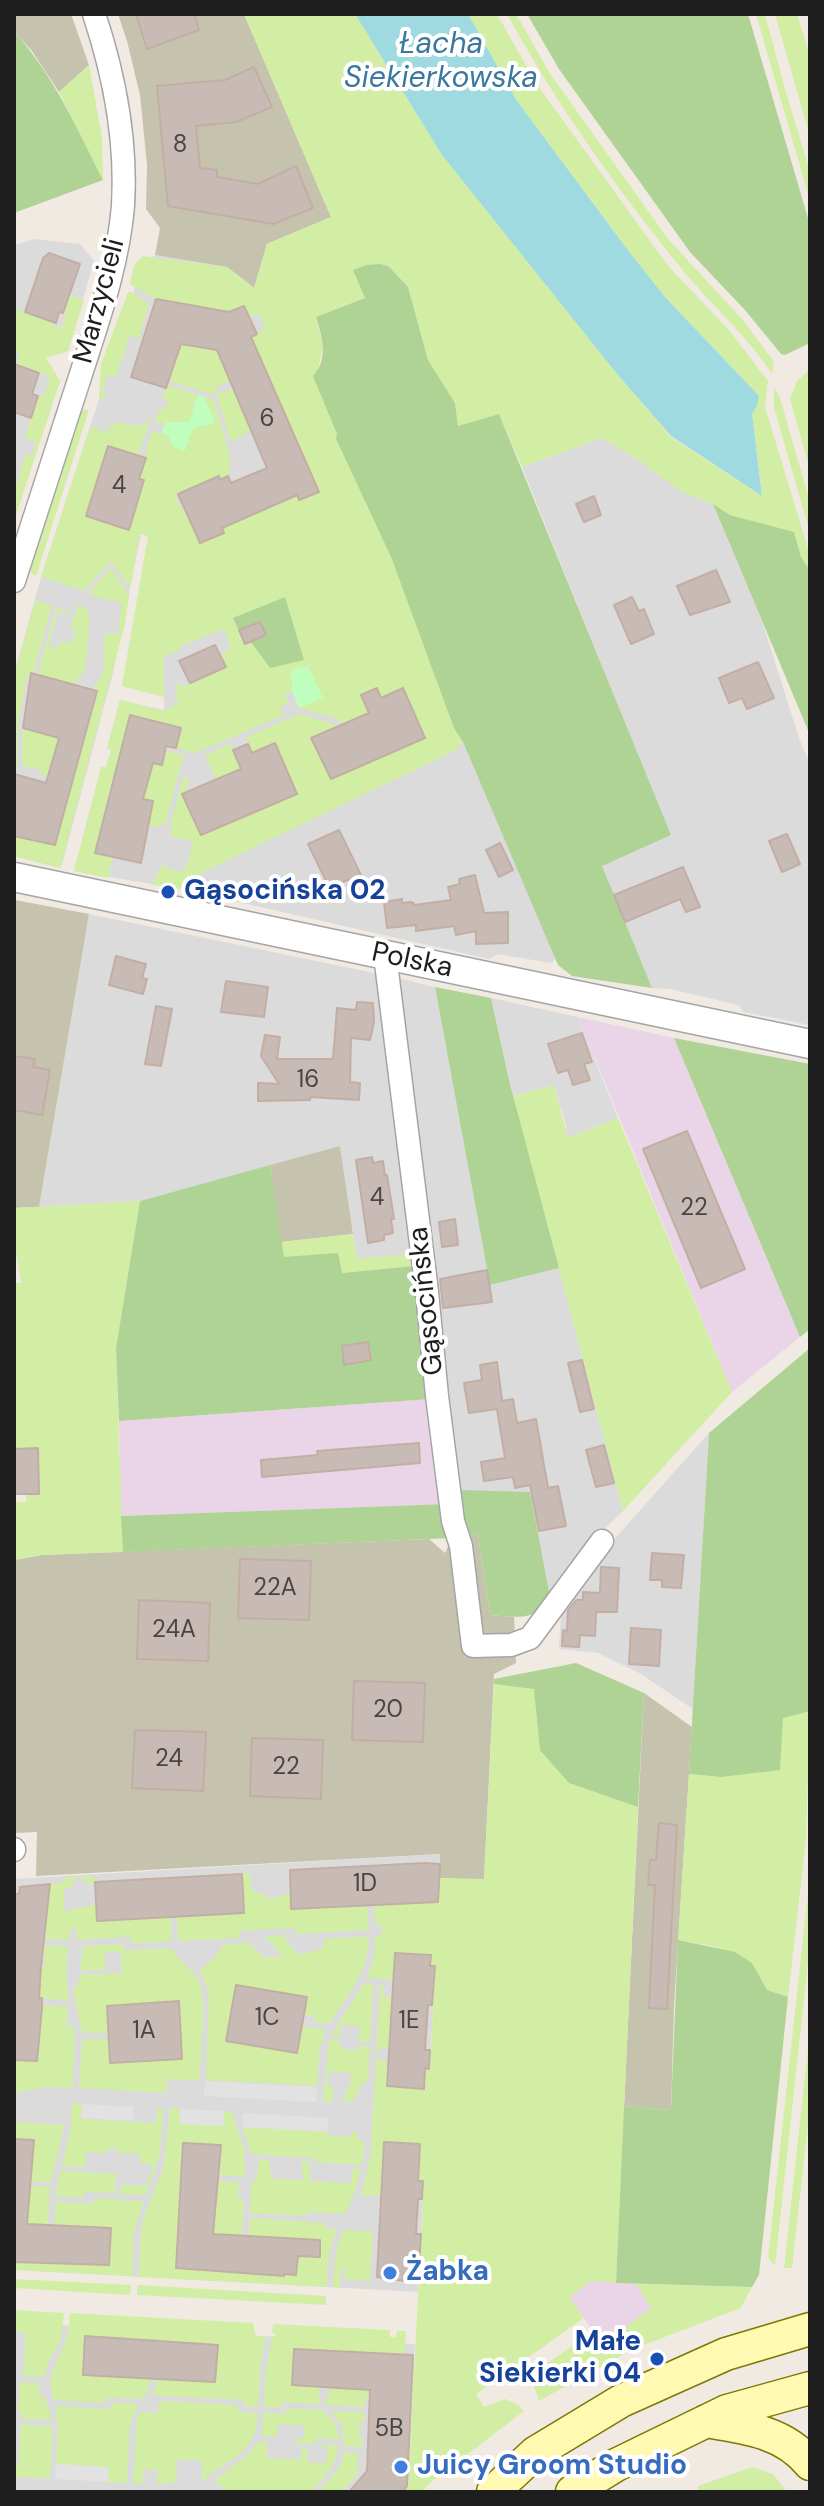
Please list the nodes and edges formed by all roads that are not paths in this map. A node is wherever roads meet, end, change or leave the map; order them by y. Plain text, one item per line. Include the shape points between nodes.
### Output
1 (94, 14) edge
2 (14, 581) edge
3 (14, 877) edge
4 (385, 955) junction
5 (810, 1044) edge
6 (602, 1541) dead end
7 (810, 2329) edge
8 (810, 2388) edge
9 (706, 2421) junction
10 (810, 2464) edge
11 (493, 2492) edge
12 (572, 2492) edge

1 - 2 street, Marzycieli via 121,121 119,236 105,297
3 - 4 street, Polska
4 - 5 street, Polska
4 - 6 street, Gąsocińska via 437,1396 473,1646 511,1645 530,1638
7 - 11 main road via 726,2354 621,2401 535,2453
8 - 9 main road
9 - 10 main road via 780,2439
9 - 12 main road

